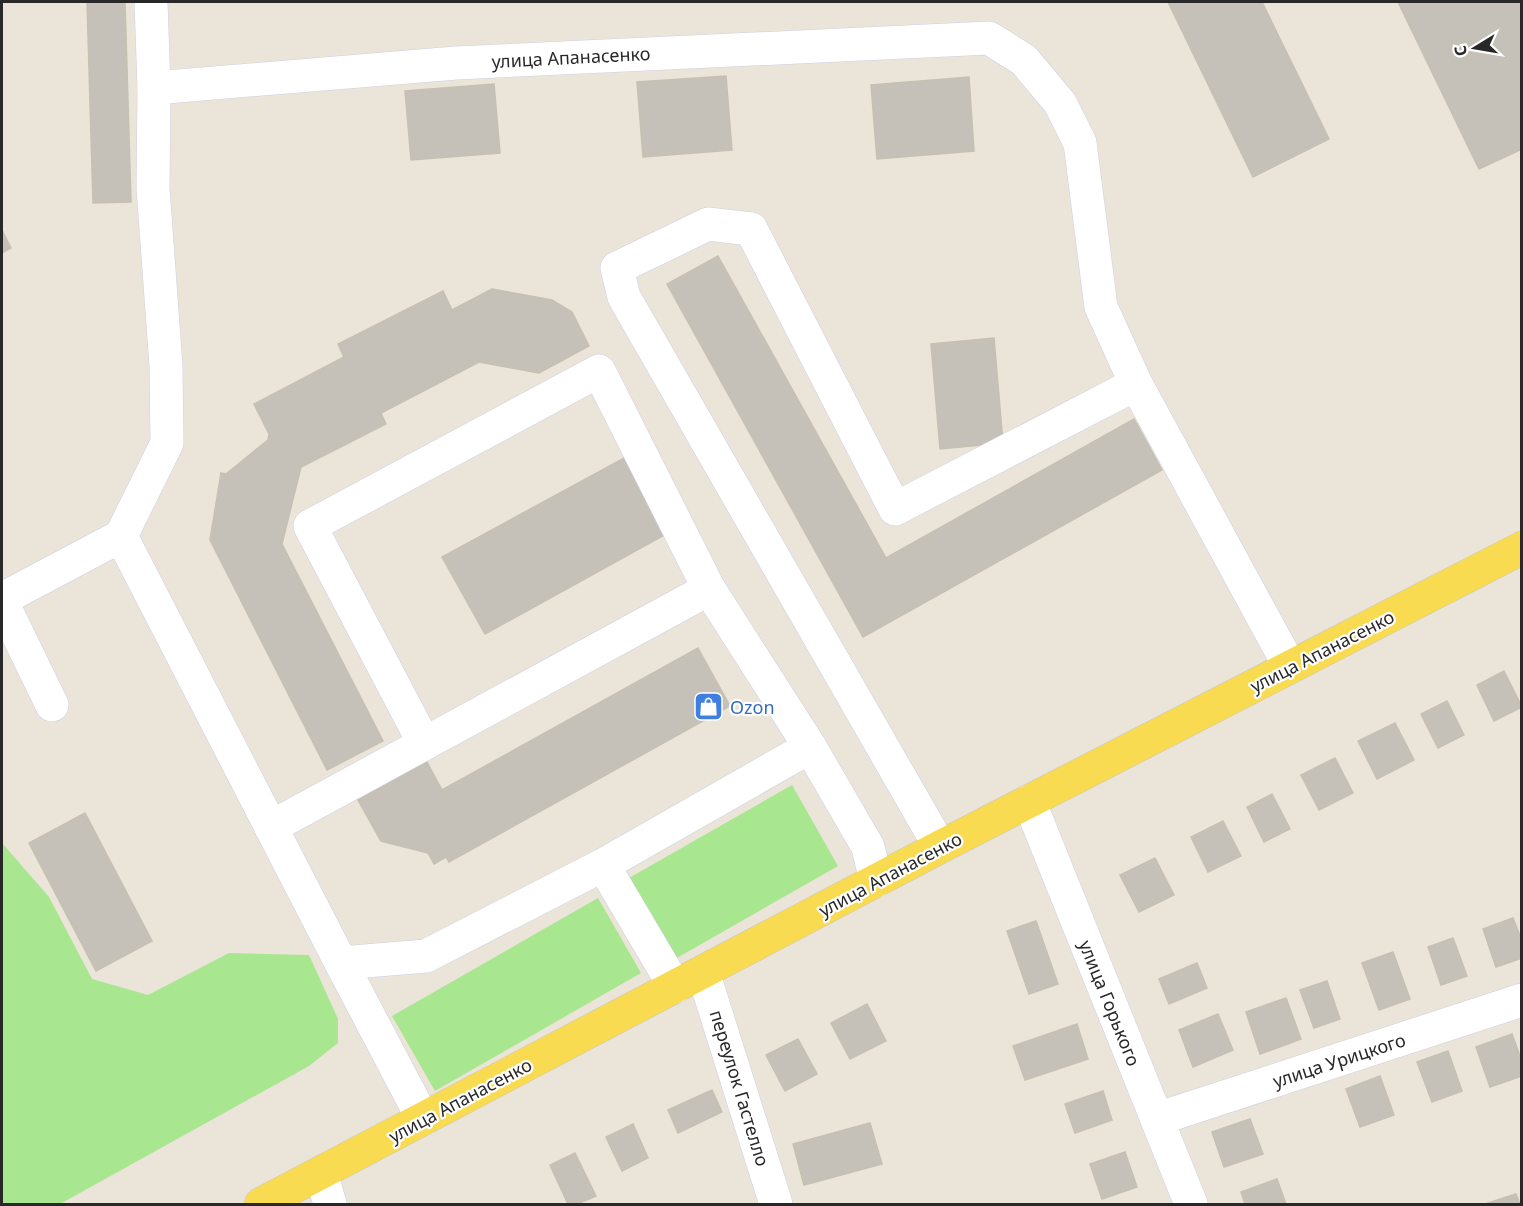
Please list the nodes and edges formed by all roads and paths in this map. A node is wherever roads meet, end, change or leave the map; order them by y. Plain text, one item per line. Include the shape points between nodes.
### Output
1 (151, 2) edge
2 (154, 88) junction
3 (1136, 384) junction
4 (121, 536) junction
5 (1521, 548) edge
6 (709, 589) junction
7 (2, 601) edge
8 (1290, 667) junction
9 (52, 705) dead end
10 (424, 743) junction
11 (810, 747) junction
12 (1029, 801) junction
13 (271, 827) junction
14 (940, 847) junction
15 (603, 865) junction
16 (876, 881) junction
17 (341, 963) junction
18 (704, 972) junction
19 (675, 987) junction
20 (1521, 1000) edge
21 (423, 1119) junction
22 (1157, 1119) junction
23 (321, 1173) junction
24 (261, 1204) edge
25 (330, 1204) edge
26 (776, 1204) edge
27 (1191, 1204) edge

1 - 2 street
2 - 3 street, улица Апанасенко via 456,63 989,38 1024,60 1059,103 1080,143 1101,307
2 - 4 street via 153,188 166,366 167,443
3 - 8 street
3 - 14 street via 895,509 751,230 708,224 617,268 624,297
4 - 7 street
4 - 13 street
5 - 8 main road, улица Апанасенко
6 - 10 street
6 - 10 street via 599,371 310,526
6 - 11 street
7 - 9 street
8 - 12 main road, улица Апанасенко
10 - 13 street
11 - 15 street
11 - 16 street via 868,847
12 - 14 main road, улица Апанасенко
12 - 22 street, улица Горького
13 - 17 street
14 - 16 main road, улица Апанасенко
15 - 17 street via 426,956
15 - 19 street
16 - 18 main road, улица Апанасенко
17 - 21 street
18 - 19 main road, улица Апанасенко
18 - 26 street, переулок Гастелло
19 - 21 main road, улица Апанасенко
20 - 22 street, улица Урицкого
21 - 23 main road, улица Апанасенко
22 - 27 street, улица Горького
23 - 24 main road, улица Апанасенко
23 - 25 street

